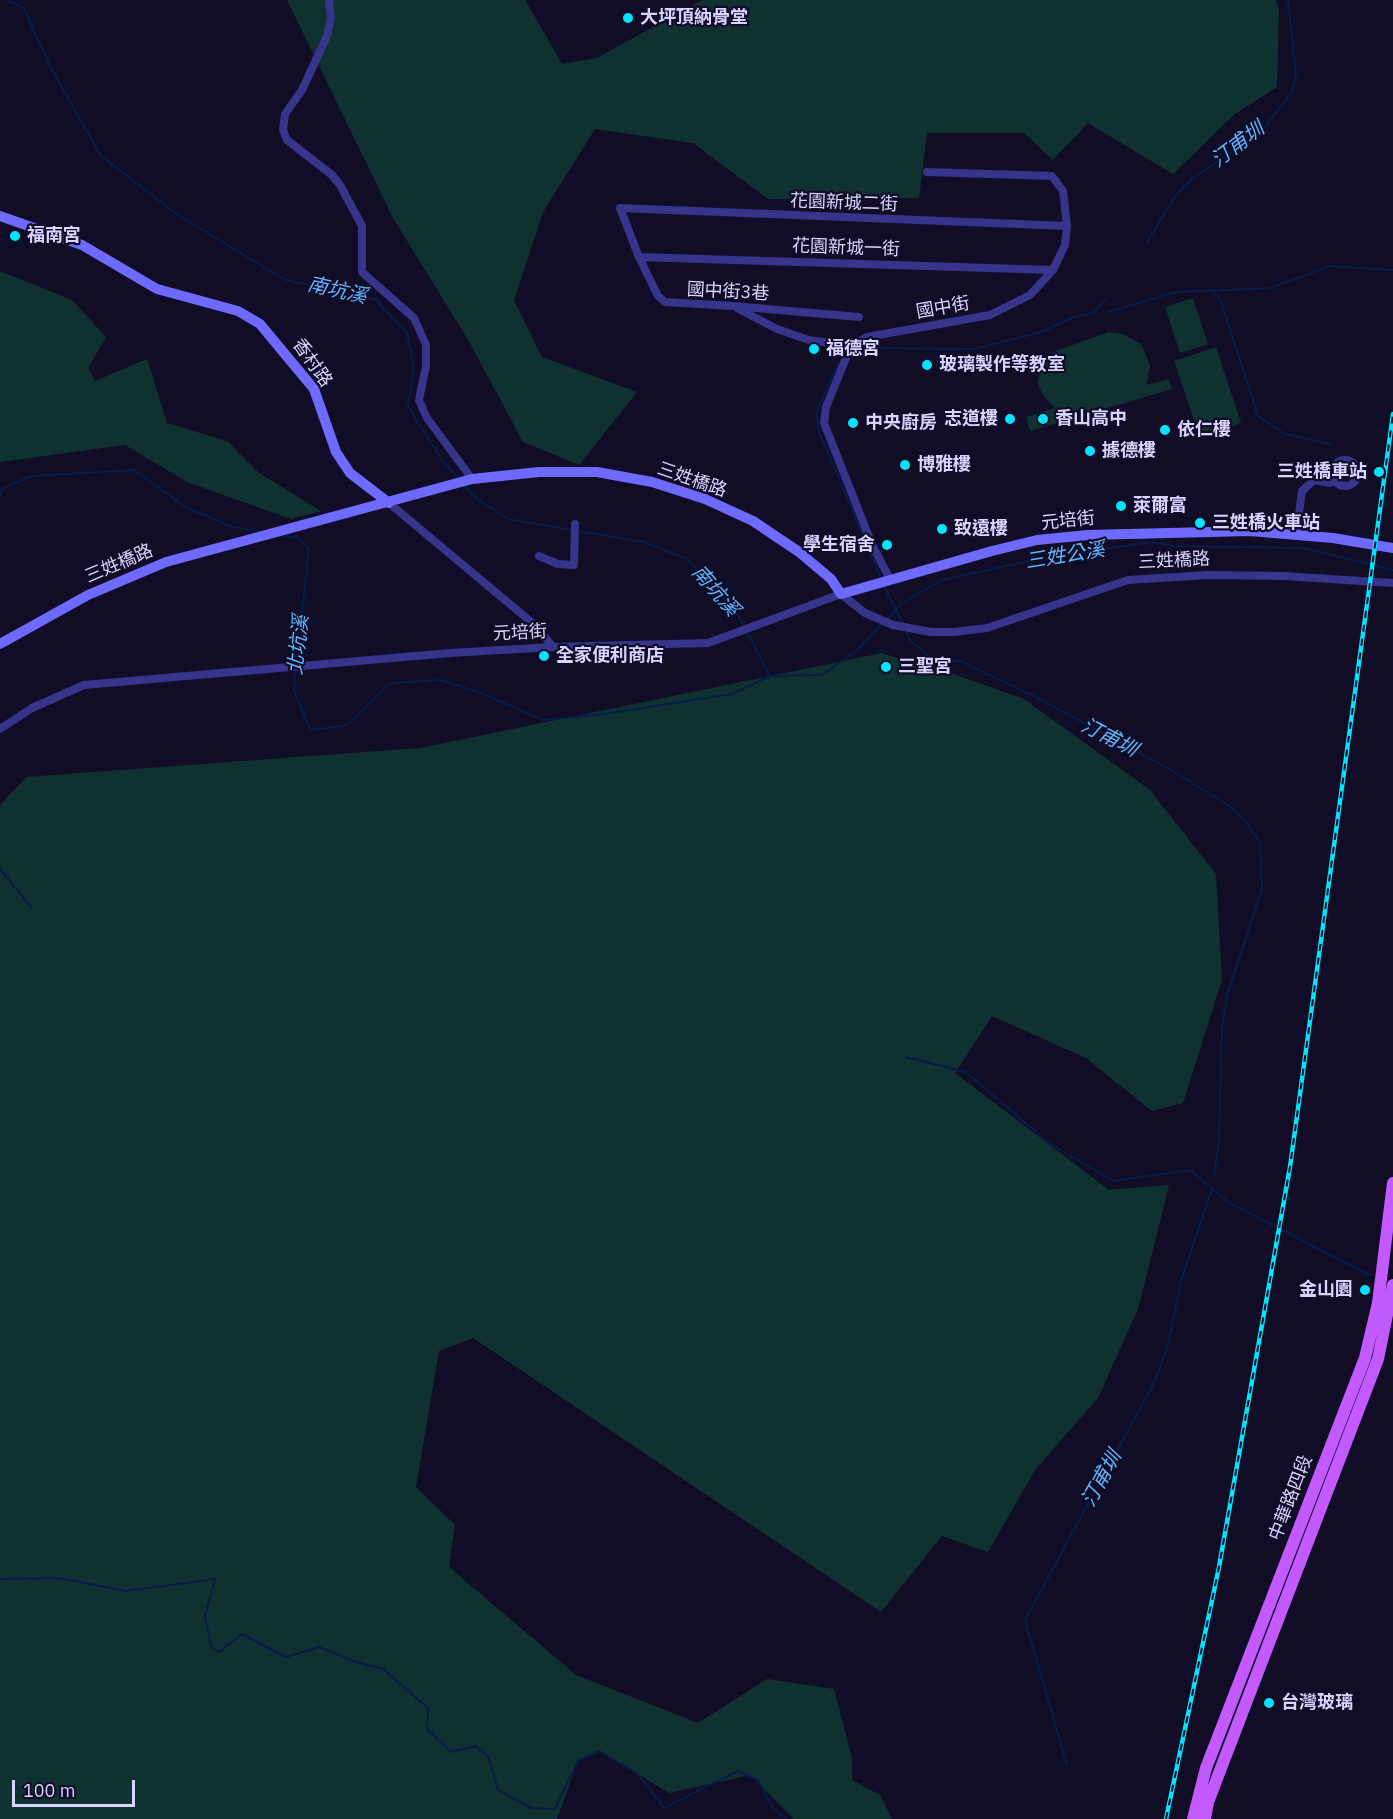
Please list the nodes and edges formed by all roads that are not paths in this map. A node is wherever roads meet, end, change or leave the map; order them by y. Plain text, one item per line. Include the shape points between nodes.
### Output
1 (328, 0) edge
2 (927, 172) dead end
3 (620, 208) joint
4 (0, 216) edge
5 (1067, 226) junction
6 (639, 257) junction
7 (1053, 270) junction
8 (732, 306) junction
9 (859, 317) dead end
10 (851, 346) junction
11 (472, 479) junction
12 (1335, 480) dead end
13 (389, 503) junction
14 (574, 524) dead end
15 (1296, 535) junction
16 (1393, 548) edge
17 (539, 556) dead end
18 (890, 579) junction
19 (1393, 583) edge
20 (841, 594) junction
21 (0, 644) edge
22 (553, 647) junction
23 (0, 729) edge
24 (1393, 1183) edge
25 (1393, 1285) edge
26 (1372, 1358) junction
27 (1193, 1819) edge
28 (1205, 1819) edge

1 - 11 street via 331,18 327,36 302,90 285,114 283,130 287,140 332,175 340,186 362,226 362,272 414,318 426,345 419,400
2 - 5 street, 國中街 via 1052,176 1063,191
3 - 5 street, 花園新城二街
3 - 6 street, 國中街3巷
4 - 13 street, 香村路 via 82,245 158,289 238,311 260,324 314,388 336,452 350,473
5 - 7 street, 國中街 via 1065,245
6 - 7 street, 花園新城一街
6 - 8 street, 國中街3巷 via 665,303
7 - 10 street, 國中街 via 1030,295 990,315 867,337
8 - 9 street, 國中街3巷
8 - 10 street via 777,329
10 - 18 street via 826,406 824,423 873,547
11 - 13 street, 三姓橋路
11 - 20 street, 三姓橋路 via 539,472 597,472 652,482 705,499 753,521 799,552 831,579
12 - 15 street via 1314,480 1302,491
13 - 21 street, 三姓橋路 via 166,562 88,595
13 - 22 street, 香村路 via 536,626
14 - 17 street via 574,565 558,564
15 - 16 street, 元培街
15 - 18 street, 元培街 via 1250,531 1037,540
18 - 20 street, 元培街
19 - 20 street, 三姓橋路 via 1208,575 1128,580 987,628 931,632 893,625 865,613
20 - 22 street, 元培街 via 734,635 693,645
22 - 23 street, 元培街 via 84,685 32,708
24 - 26 main road, 中華路四段
25 - 26 main road, 中華路四段
26 - 27 main road, 中華路四段 via 1206,1768
26 - 28 main road, 中華路四段

